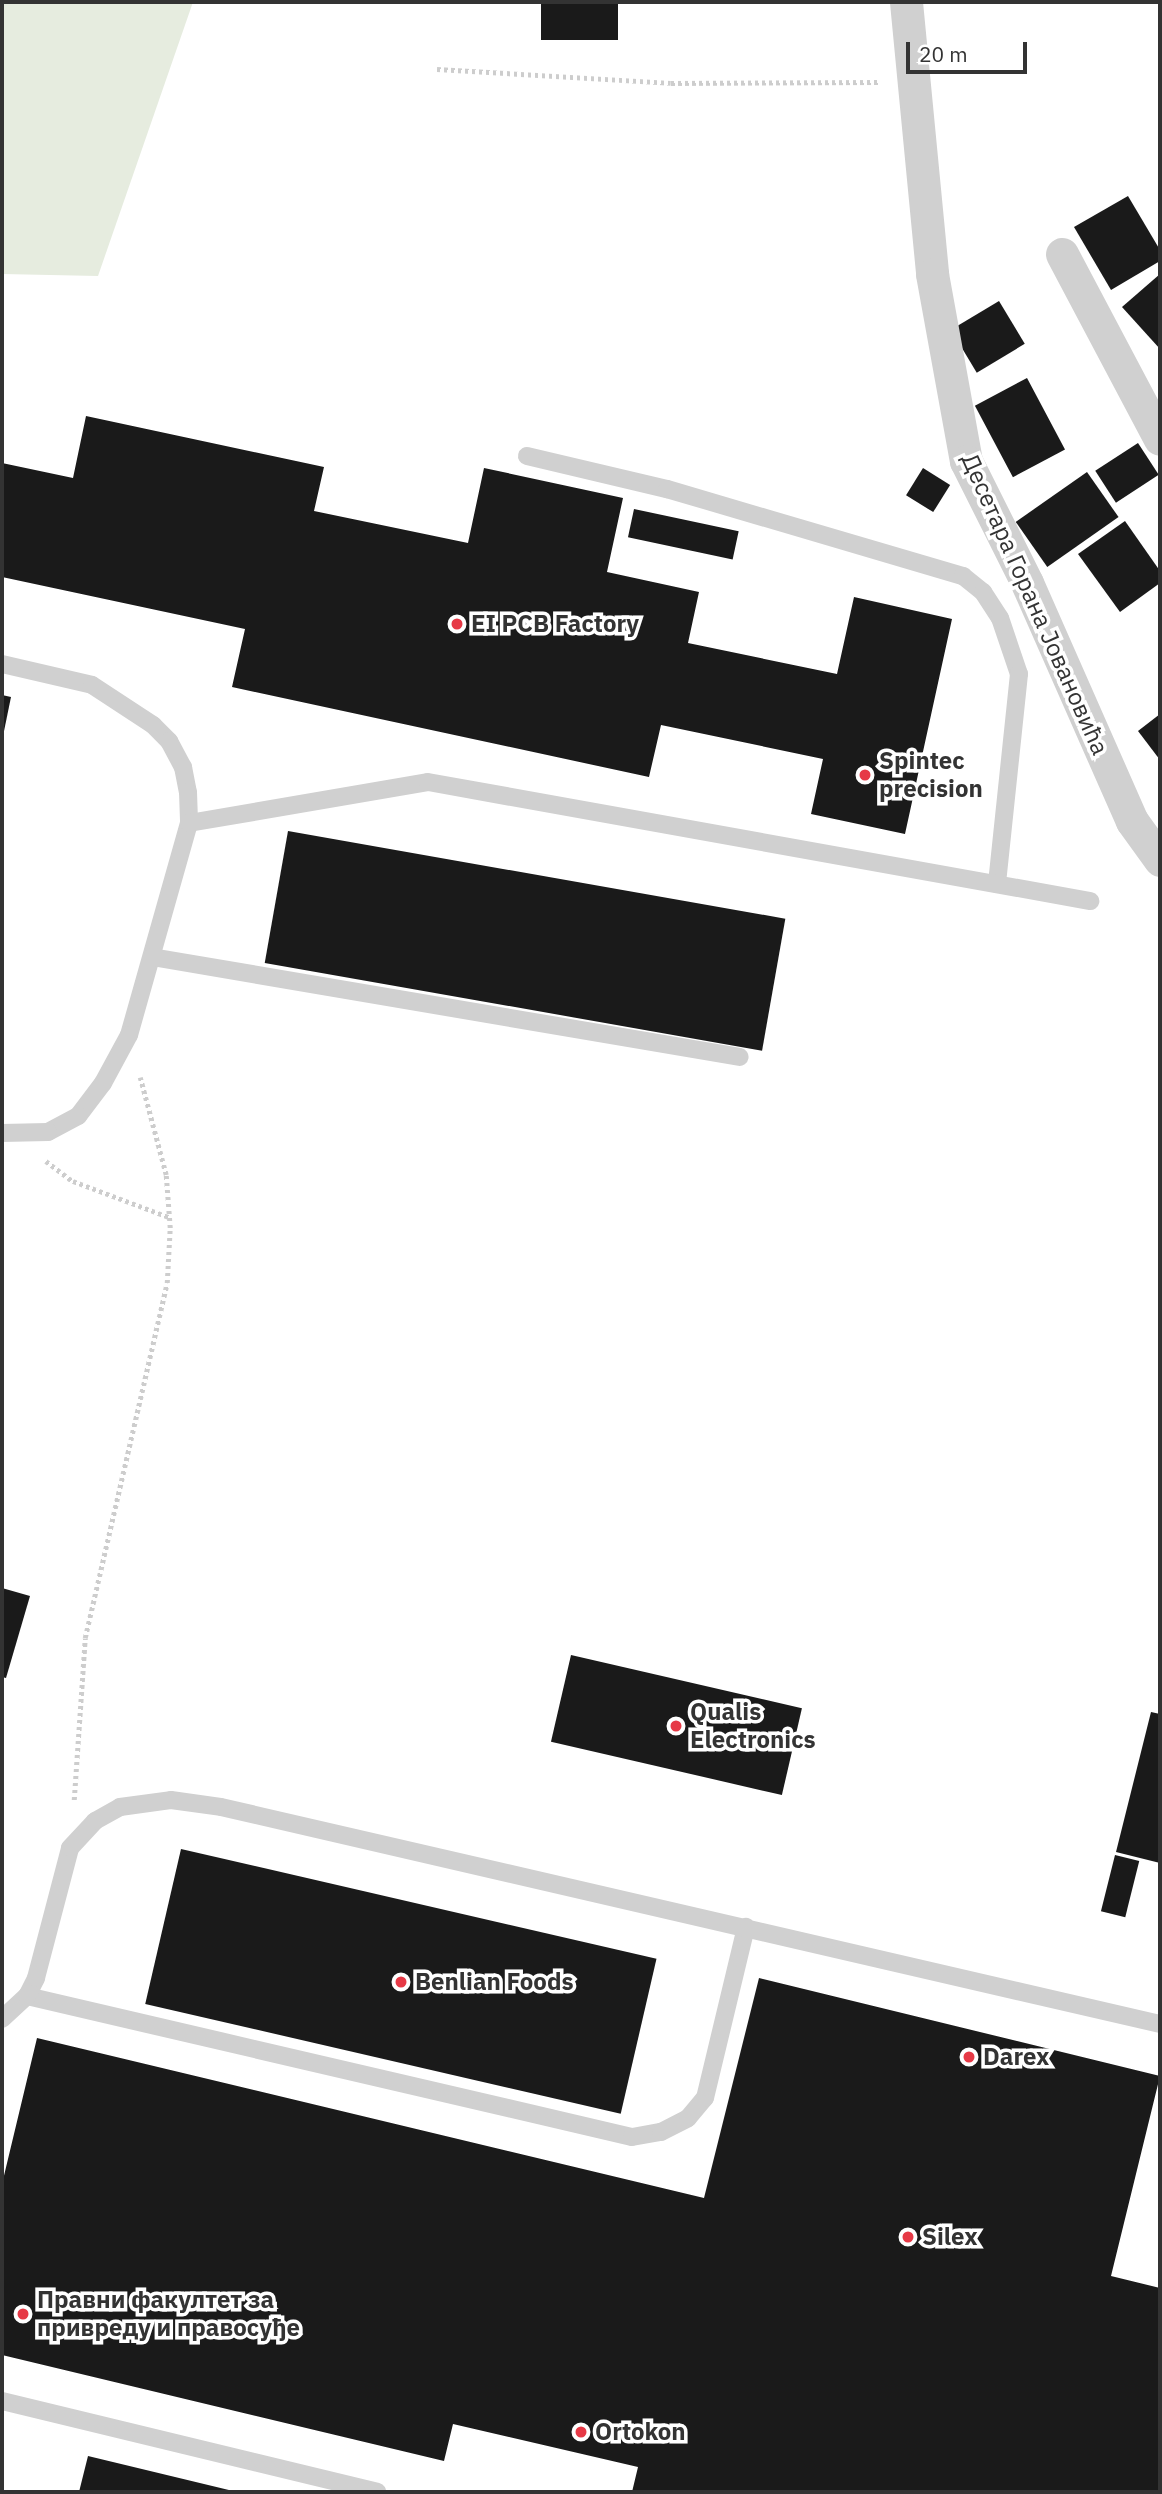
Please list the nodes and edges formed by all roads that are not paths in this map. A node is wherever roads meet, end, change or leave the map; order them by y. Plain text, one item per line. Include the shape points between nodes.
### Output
1 (906, 2) edge
2 (1062, 254) dead end
3 (1160, 439) edge
4 (527, 456) dead end
5 (2, 664) edge
6 (189, 823) junction
7 (1160, 860) edge
8 (997, 884) junction
9 (1090, 901) dead end
10 (152, 957) junction
11 (740, 1057) dead end
12 (6, 1133) edge
13 (746, 1927) junction
14 (27, 1996) junction
15 (2, 2019) edge
16 (1160, 2024) edge
17 (2, 2401) edge
18 (377, 2492) edge

1 - 7 street, Десетара Горана Јовановића via 932,274 966,461 1027,583 1132,821
2 - 3 street
4 - 8 lane via 667,489 963,576 984,592 1000,618 1019,674
5 - 6 lane via 92,685 153,724 169,741 183,768
6 - 8 lane via 428,782
6 - 10 lane
8 - 9 lane
10 - 11 lane
10 - 12 lane via 129,1035 103,1083 78,1116 48,1132
13 - 14 lane via 221,1807 171,1800 120,1807 95,1821 70,1848 36,1978
13 - 14 lane via 705,2098 688,2118 661,2132 632,2137
13 - 16 lane
14 - 15 lane
17 - 18 lane

